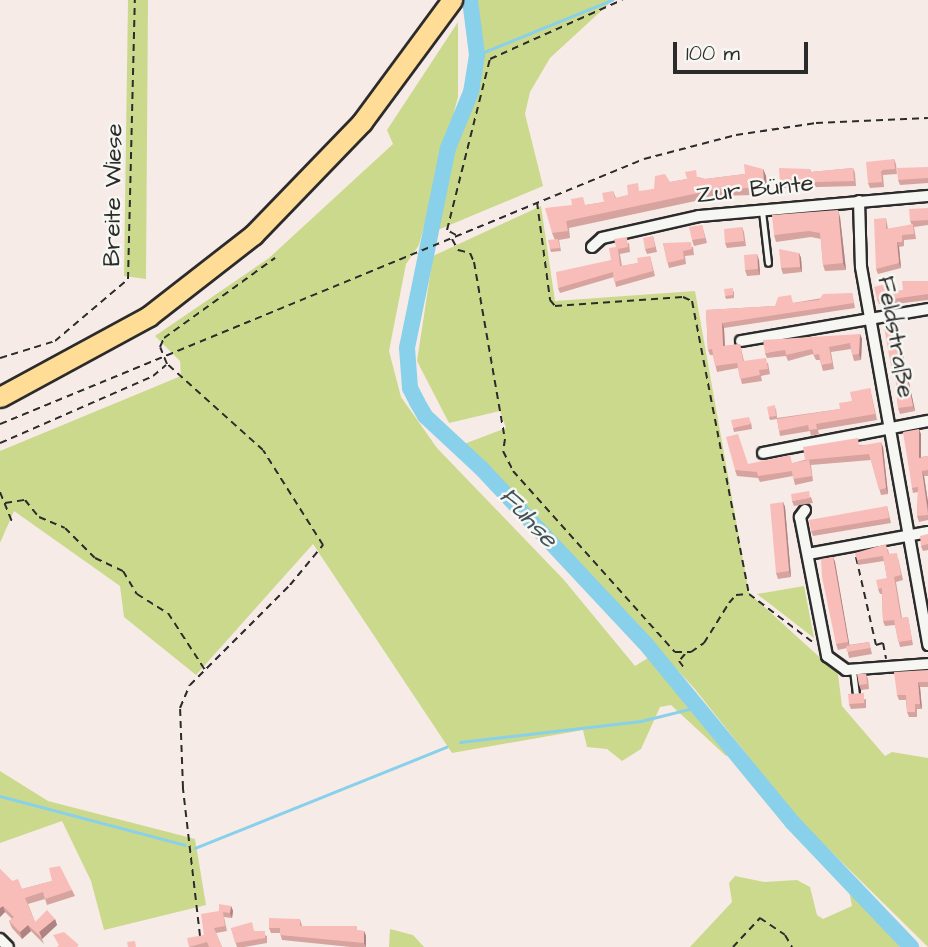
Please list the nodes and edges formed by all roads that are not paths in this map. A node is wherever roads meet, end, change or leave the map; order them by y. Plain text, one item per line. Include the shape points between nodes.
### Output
1 (452, 0) edge
2 (928, 196) edge
3 (859, 201) junction
4 (761, 208) junction
5 (592, 247) dead end
6 (768, 263) dead end
7 (928, 309) edge
8 (870, 317) junction
9 (741, 341) edge
10 (0, 397) edge
11 (928, 421) edge
12 (889, 428) junction
13 (763, 453) dead end
14 (805, 510) dead end
15 (928, 531) edge
16 (908, 535) junction
17 (808, 554) junction
18 (928, 645) edge
19 (928, 664) edge
20 (853, 669) junction
21 (856, 695) edge
22 (0, 939) edge
23 (8, 947) edge

1 - 10 highway via 362,122 287,203 183,292 111,340
2 - 3 street, Zur Bünte
3 - 4 street, Zur Bünte
3 - 8 street, Feldstraße via 861,267
4 - 5 street, Zur Bünte via 601,238
4 - 6 lane
7 - 8 street
8 - 9 street
8 - 12 street, Feldstraße
11 - 12 street
12 - 13 street
12 - 16 street, Feldstraße
14 - 17 street via 800,517
15 - 16 street
16 - 17 street
16 - 18 street, Feldstraße
17 - 20 street via 827,656 846,670
19 - 20 street
20 - 21 lane
22 - 23 street

